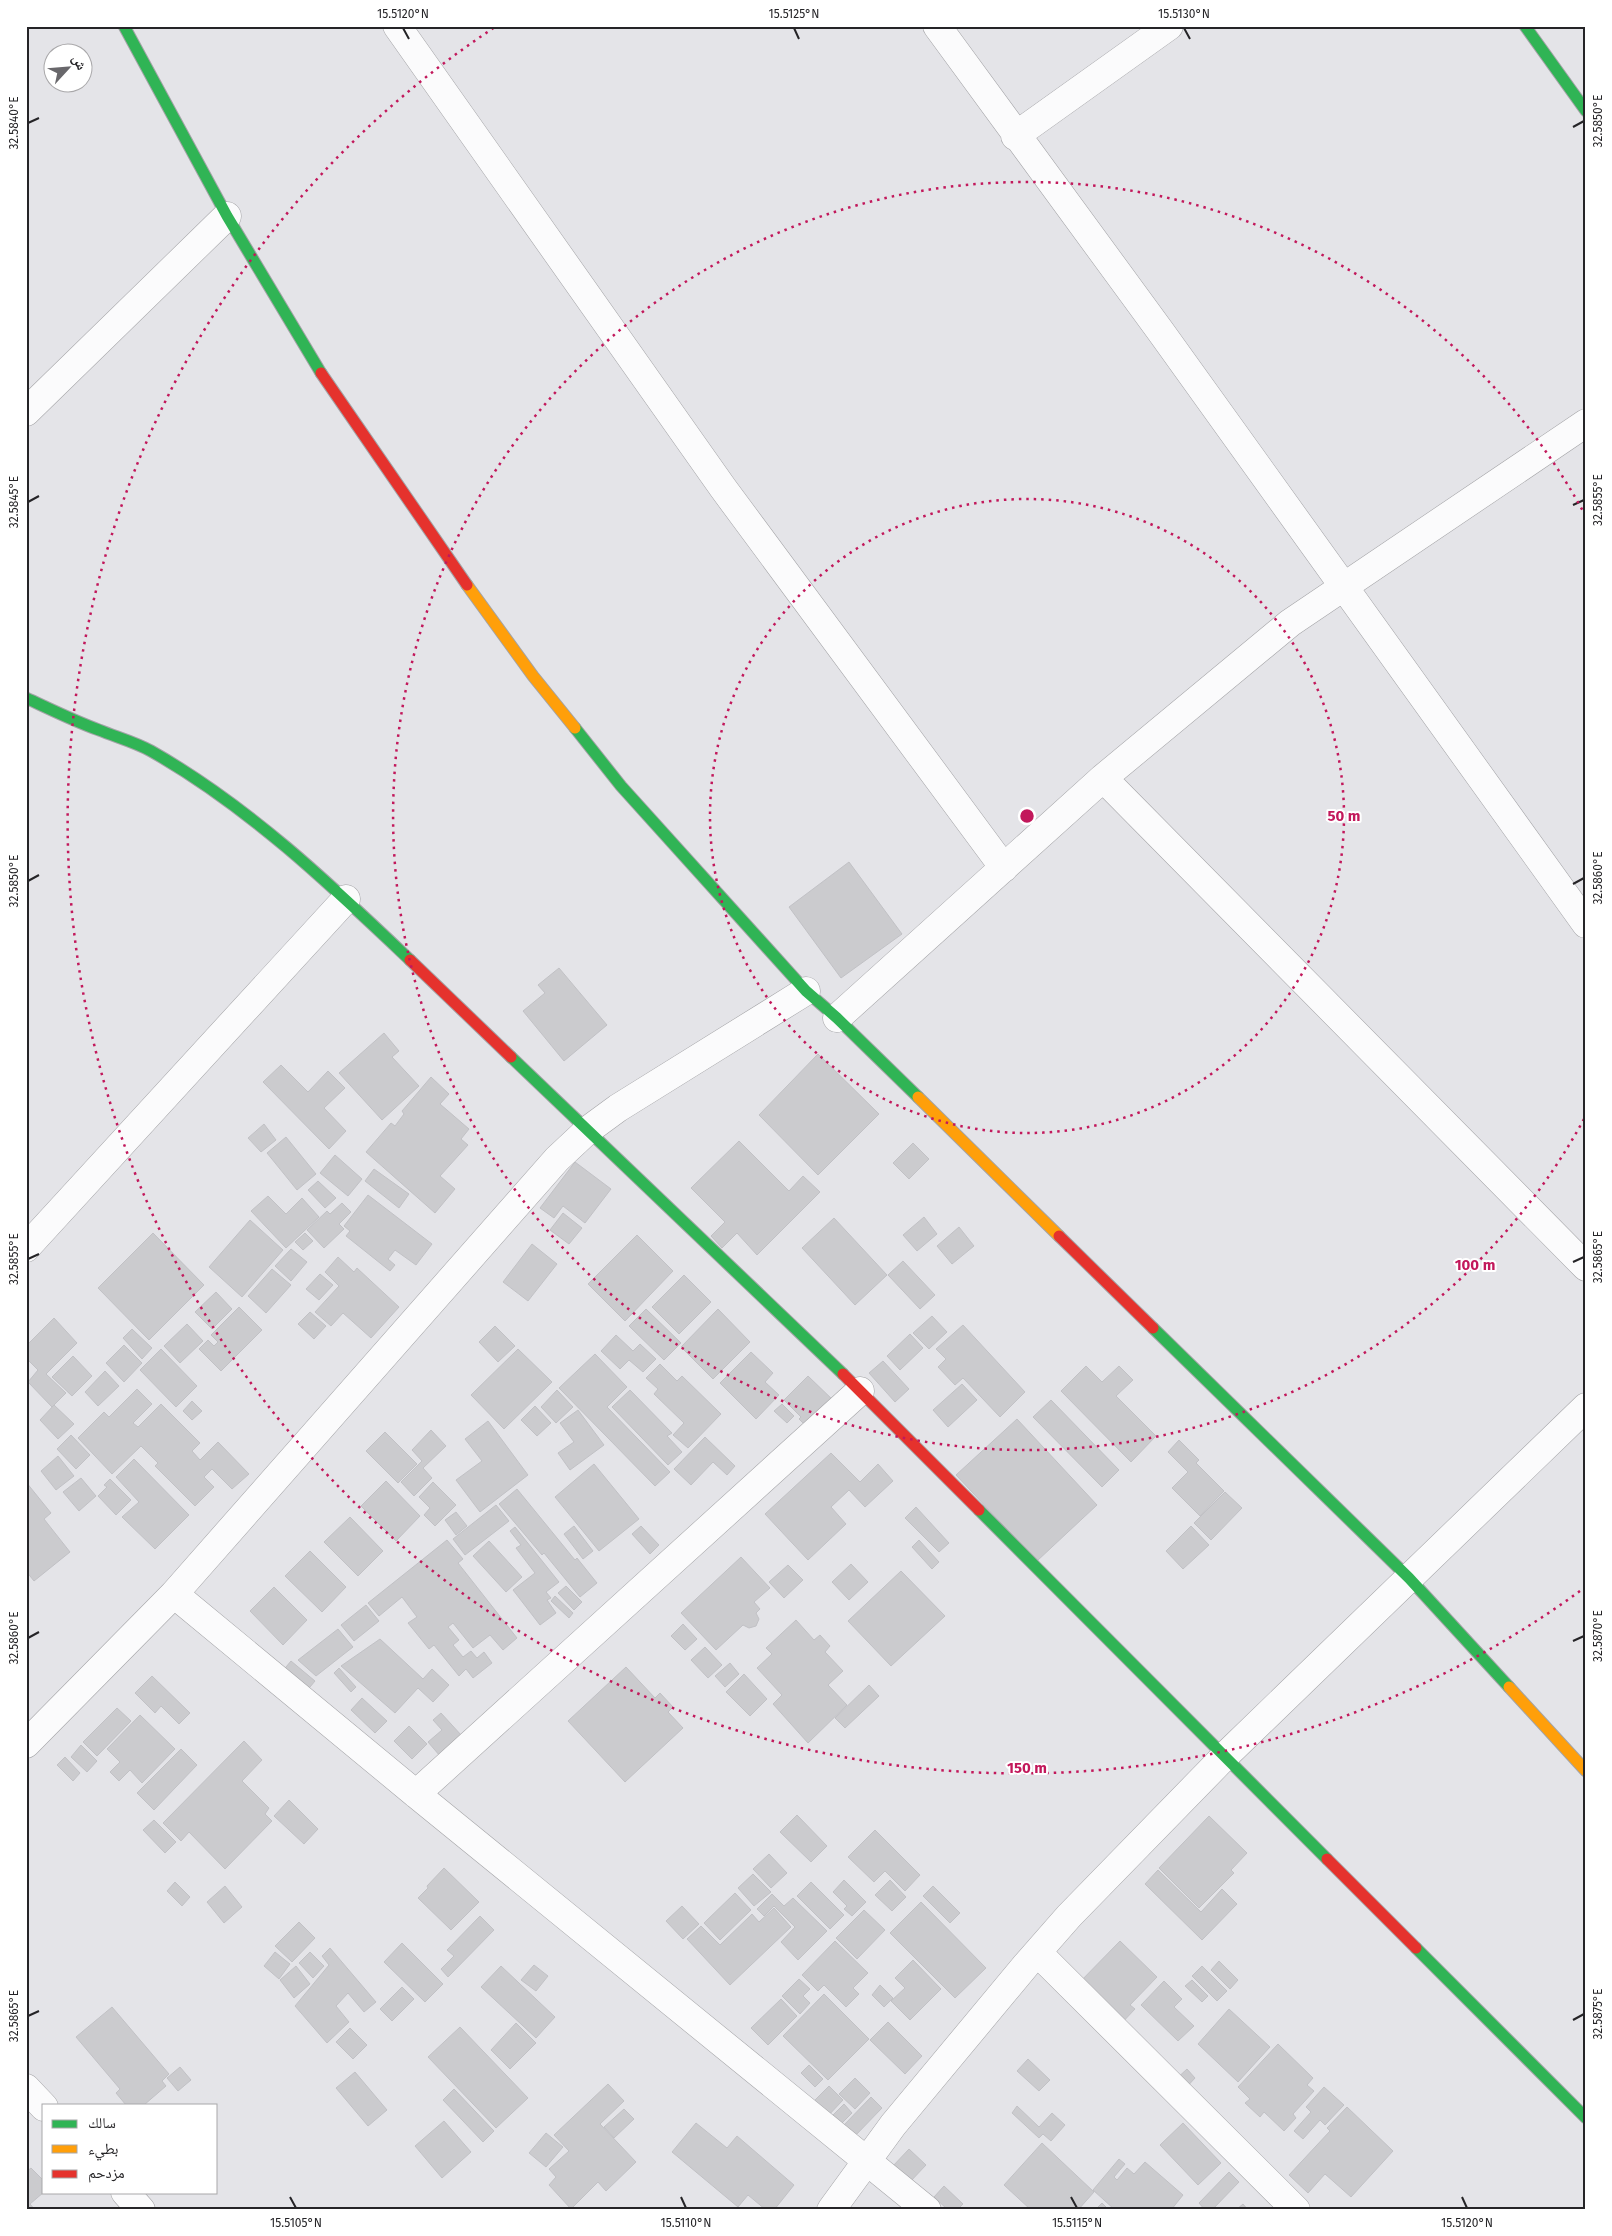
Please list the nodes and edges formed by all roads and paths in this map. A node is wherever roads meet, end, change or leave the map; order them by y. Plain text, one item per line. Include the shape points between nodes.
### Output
1 (124, 26) edge
2 (397, 26) edge
3 (937, 26) edge
4 (1169, 26) edge
5 (1526, 26) edge
6 (1586, 111) edge
7 (1015, 136) junction
8 (227, 216) junction
9 (26, 412) edge
10 (1586, 423) edge
11 (1343, 586) junction
12 (26, 698) edge
13 (1103, 778) junction
14 (1004, 868) junction
15 (346, 899) junction
16 (1586, 924) edge
17 (806, 991) junction
18 (837, 1018) junction
19 (588, 1130) junction
20 (26, 1248) edge
21 (1586, 1267) edge
22 (860, 1391) junction
23 (1586, 1407) edge
24 (1409, 1578) junction
25 (174, 1594) junction
26 (26, 1744) edge
27 (1225, 1756) junction
28 (1586, 1772) edge
29 (416, 1794) junction
30 (1038, 1953) junction
31 (26, 2088) edge
32 (42, 2105) edge
33 (1586, 2118) edge
34 (866, 2160) junction
35 (127, 2194) edge
36 (141, 2210) edge
37 (832, 2210) edge
38 (927, 2210) edge
39 (1296, 2210) edge

1 - 8 street
2 - 14 street via 723,488
3 - 7 street
4 - 7 street
5 - 6 street
7 - 11 street
8 - 9 street
8 - 17 street via 302,344 347,413 533,676 621,786
10 - 11 street
11 - 13 street via 1290,623
11 - 16 street
12 - 15 street via 149,750 192,775 248,816
13 - 14 street
13 - 21 street
14 - 18 street
15 - 19 street
15 - 20 street
17 - 18 street
17 - 19 street
18 - 24 street
19 - 22 street
19 - 25 street via 530,1188
22 - 27 street
22 - 29 street
23 - 24 street
24 - 27 street
24 - 28 street
25 - 26 street
25 - 29 street
27 - 30 street via 1069,1916
27 - 33 street
29 - 34 street
30 - 34 street
30 - 39 street
31 - 32 street
34 - 37 street
34 - 38 street
35 - 36 street

